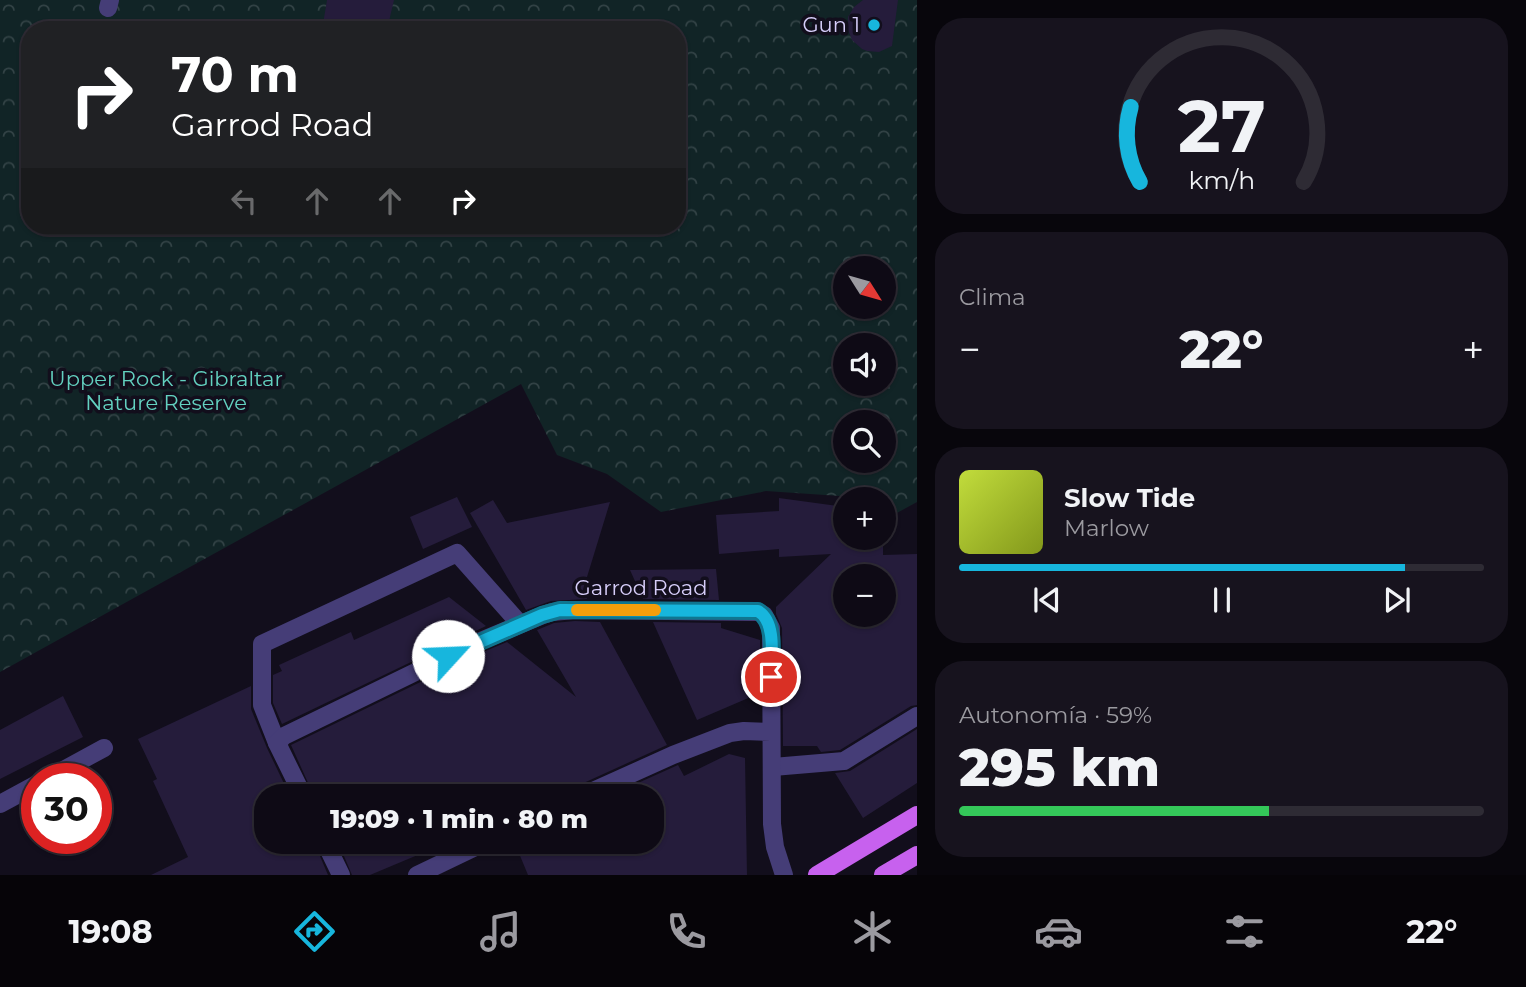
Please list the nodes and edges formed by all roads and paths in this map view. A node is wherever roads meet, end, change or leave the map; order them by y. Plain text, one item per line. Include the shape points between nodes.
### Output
1 (520, 624) junction
2 (917, 716) edge
3 (771, 732) junction
4 (277, 743) junction
5 (104, 748) dead end
6 (76, 763) edge
7 (772, 767) junction
8 (297, 784) edge
9 (609, 784) edge
10 (21, 793) edge
11 (0, 804) edge
12 (917, 815) edge
13 (331, 854) edge
14 (461, 854) edge
15 (917, 855) edge
16 (341, 875) edge
17 (417, 875) edge
18 (784, 875) edge
19 (817, 875) edge
20 (883, 875) edge

1 - 3 street, Garrod Road via 552,612 575,610 758,611 771,628
1 - 4 street, Garrod Road via 291,731
1 - 4 street via 457,553 262,644 262,705
2 - 7 street via 844,761
3 - 7 street, Garrod Road
3 - 9 street via 730,733
4 - 8 street
5 - 6 street
7 - 18 street, Garrod Road via 772,824
10 - 11 street
12 - 19 main road
13 - 16 street
14 - 17 street
15 - 20 main road

